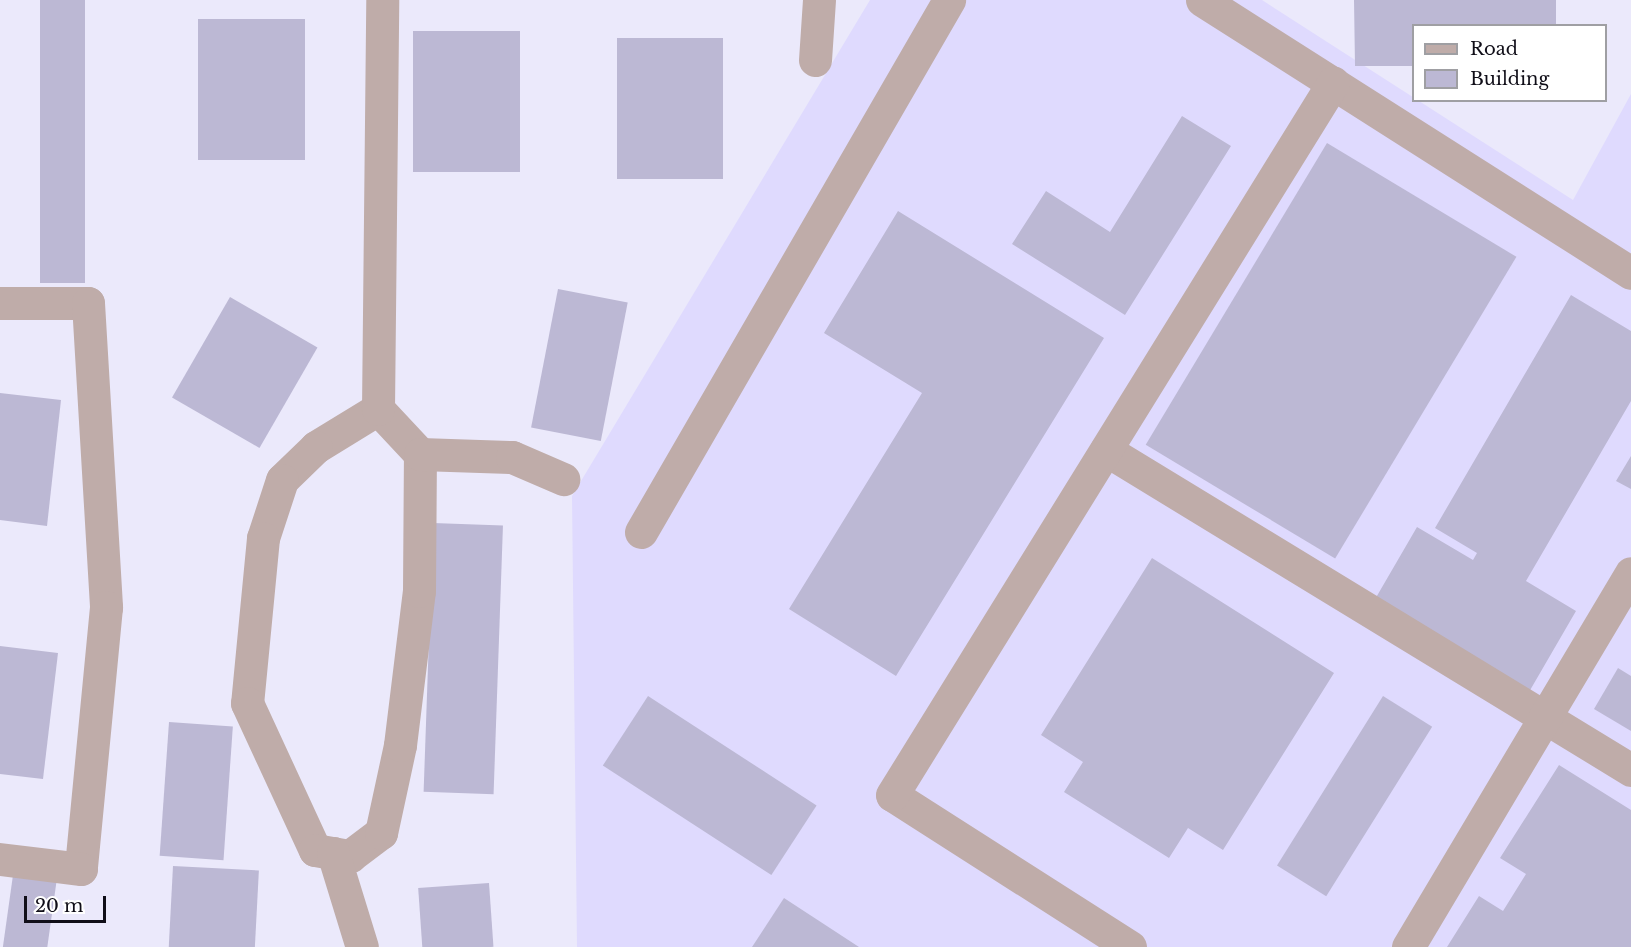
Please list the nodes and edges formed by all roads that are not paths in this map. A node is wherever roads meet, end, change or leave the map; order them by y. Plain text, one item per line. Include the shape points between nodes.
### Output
1 (382, 0) edge
2 (819, 0) edge
3 (950, 0) edge
4 (1202, 0) edge
5 (815, 60) dead end
6 (1333, 83) junction
7 (1631, 273) edge
8 (0, 303) edge
9 (378, 410) junction
10 (1106, 450) junction
11 (420, 454) junction
12 (562, 479) dead end
13 (641, 532) dead end
14 (1631, 573) edge
15 (1544, 719) junction
16 (1631, 770) edge
17 (333, 853) junction
18 (0, 859) edge
19 (362, 947) edge
20 (1130, 947) edge
21 (1408, 947) edge

1 - 9 street
2 - 5 street
3 - 13 street
4 - 6 street
6 - 7 street
6 - 10 street
8 - 18 street via 88,303 106,607 81,869
9 - 11 street
9 - 17 street via 316,447 282,480 262,538 247,703 315,850
10 - 15 street
10 - 20 street via 892,795
11 - 12 street via 512,457
11 - 17 street via 419,591 400,745 381,833 350,856
14 - 15 street
15 - 16 street
15 - 21 street
17 - 19 street

